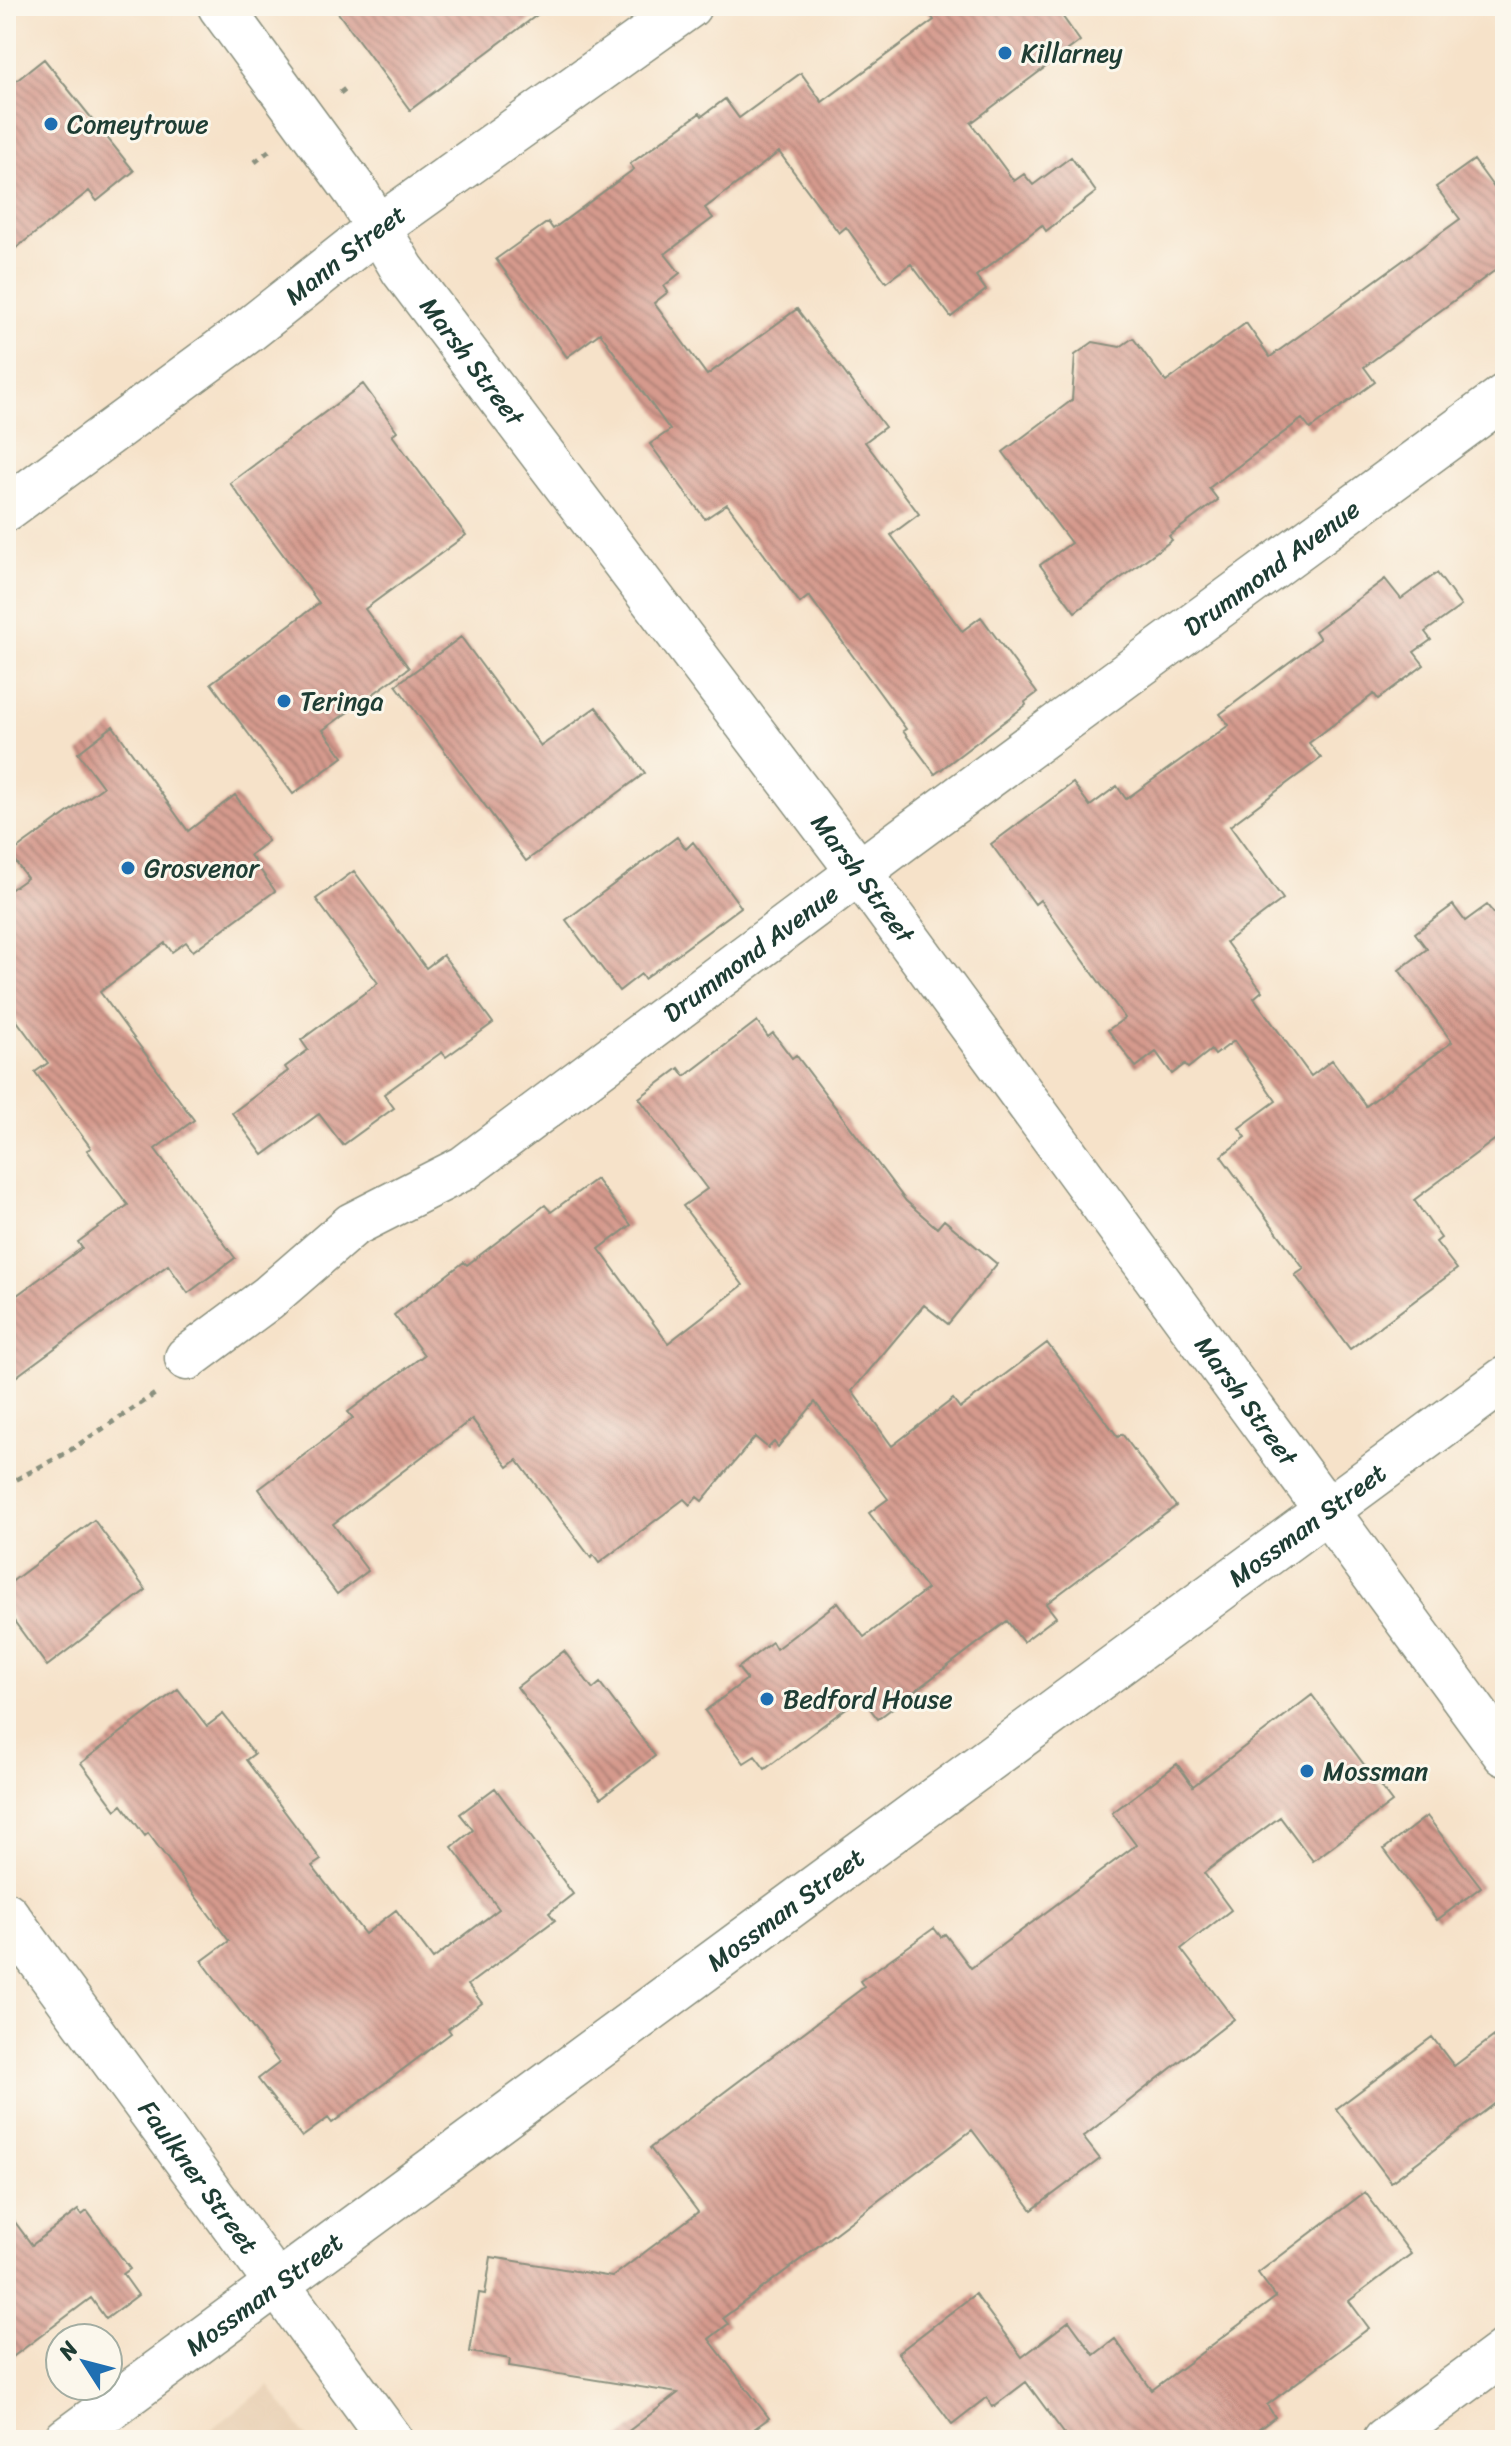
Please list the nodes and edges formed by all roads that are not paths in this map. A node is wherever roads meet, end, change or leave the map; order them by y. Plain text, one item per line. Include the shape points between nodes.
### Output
1 (220, 6) edge
2 (689, 6) edge
3 (378, 228) junction
4 (1505, 396) edge
5 (6, 509) edge
6 (859, 872) junction
7 (187, 1358) dead end
8 (1505, 1379) edge
9 (1327, 1510) junction
10 (1505, 1754) edge
11 (6, 1914) edge
12 (276, 2285) junction
13 (1505, 2351) edge
14 (66, 2440) edge
15 (391, 2440) edge
16 (1385, 2440) edge

1 - 3 street, Marsh Street
2 - 3 street, Mann Street
3 - 5 street, Mann Street
3 - 6 street, Marsh Street via 411,280
4 - 6 street, Drummond Avenue
6 - 7 street, Drummond Avenue via 464,1168 352,1225 268,1298
6 - 9 street, Marsh Street
8 - 9 street, Mossman Street
9 - 10 street, Marsh Street
9 - 12 street, Mossman Street
11 - 12 street, Faulkner Street
12 - 14 street, Mossman Street
12 - 15 street, Faulkner Street
13 - 16 street

